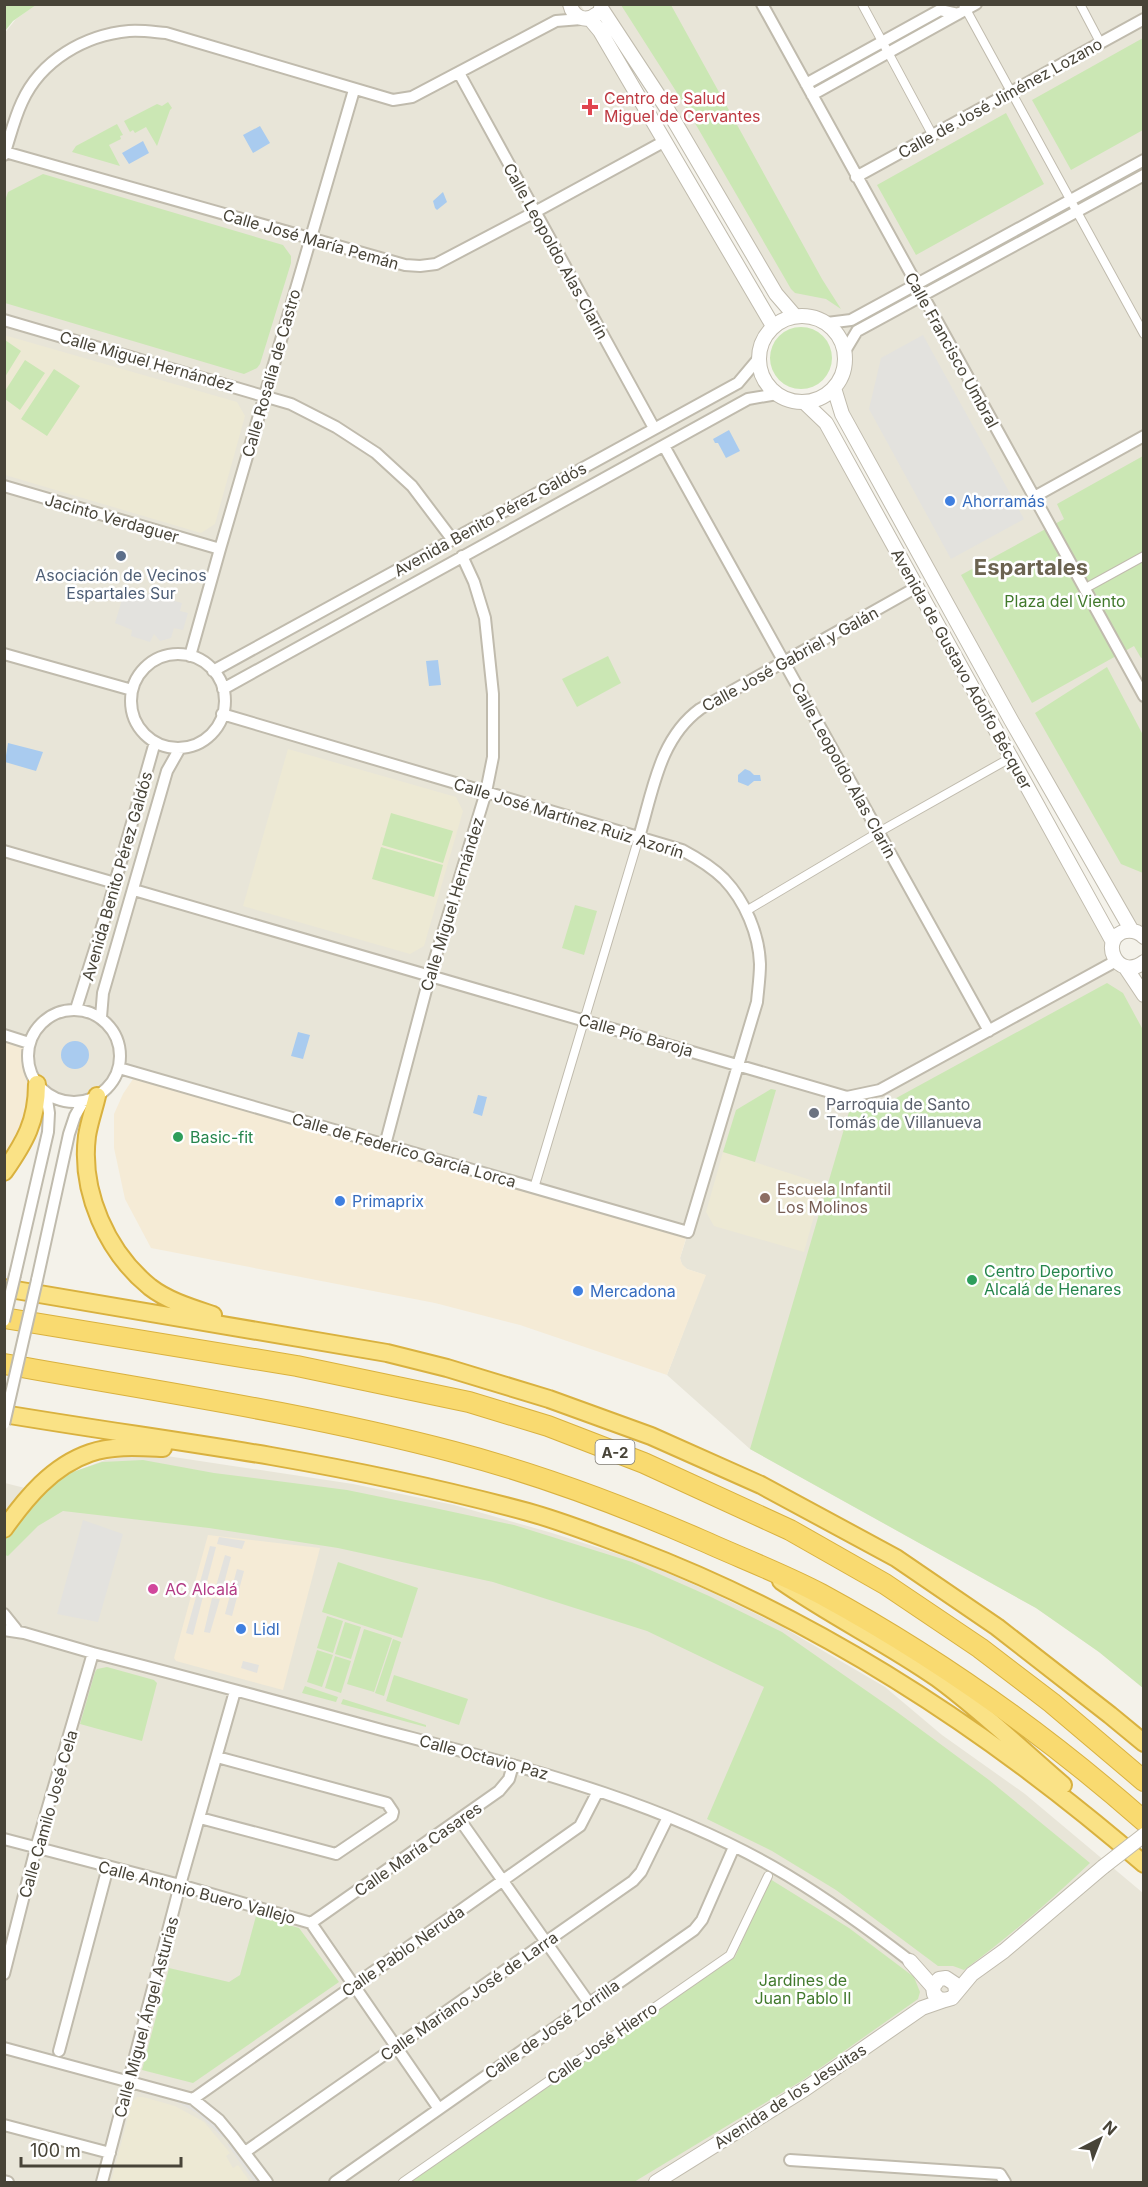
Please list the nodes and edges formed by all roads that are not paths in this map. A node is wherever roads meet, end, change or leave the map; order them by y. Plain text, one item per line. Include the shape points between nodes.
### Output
1 (569, 4) edge
2 (762, 4) edge
3 (862, 4) edge
4 (1080, 4) edge
5 (602, 6) edge
6 (966, 8) edge
7 (585, 19) junction
8 (1143, 19) edge
9 (556, 21) junction
10 (882, 41) junction
11 (1100, 42) junction
12 (888, 53) junction
13 (459, 73) junction
14 (806, 84) junction
15 (354, 90) junction
16 (1011, 92) junction
17 (812, 95) junction
18 (932, 134) junction
19 (665, 141) junction
20 (5, 154) edge
21 (1143, 160) edge
22 (1143, 175) edge
23 (856, 177) junction
24 (1070, 200) junction
25 (535, 212) junction
26 (1077, 212) junction
27 (309, 239) junction
28 (917, 284) junction
29 (923, 296) junction
30 (795, 316) junction
31 (4, 320) edge
32 (827, 323) junction
33 (773, 326) junction
34 (1143, 334) edge
35 (844, 351) junction
36 (759, 358) junction
37 (834, 388) junction
38 (777, 394) junction
39 (265, 395) junction
40 (804, 402) junction
41 (654, 428) junction
42 (1143, 436) edge
43 (664, 446) junction
44 (4, 486) edge
45 (1034, 497) junction
46 (452, 539) junction
47 (219, 549) junction
48 (462, 556) junction
49 (1143, 556) edge
50 (917, 587) junction
51 (1084, 589) junction
52 (4, 654) edge
53 (190, 656) junction
54 (785, 663) junction
55 (213, 671) junction
56 (1139, 679) edge
57 (223, 689) junction
58 (132, 690) junction
59 (1143, 696) edge
60 (222, 714) junction
61 (154, 742) junction
62 (180, 748) junction
63 (1012, 757) junction
64 (486, 792) junction
65 (879, 832) junction
66 (639, 837) junction
67 (4, 851) edge
68 (115, 883) junction
69 (134, 890) junction
70 (746, 911) junction
71 (1140, 933) edge
72 (1113, 942) junction
73 (1143, 962) edge
74 (1121, 964) junction
75 (430, 975) junction
76 (1143, 995) edge
77 (76, 1009) junction
78 (101, 1017) junction
79 (585, 1021) junction
80 (989, 1031) junction
81 (4, 1035) edge
82 (29, 1043) junction
83 (739, 1065) junction
84 (119, 1068) junction
85 (41, 1089) junction
86 (90, 1099) junction
87 (385, 1145) junction
88 (4, 1172) edge
89 (534, 1188) junction
90 (688, 1232) joint
91 (10, 1282) edge
92 (4, 1319) edge
93 (368, 1350) junction
94 (4, 1364) edge
95 (4, 1414) edge
96 (4, 1424) edge
97 (272, 1456) junction
98 (4, 1529) edge
99 (758, 1565) junction
100 (4, 1614) edge
101 (10, 1630) edge
102 (93, 1653) junction
103 (235, 1691) junction
104 (1143, 1743) edge
105 (217, 1756) junction
106 (513, 1765) junction
107 (1143, 1781) edge
108 (598, 1791) junction
109 (668, 1817) junction
110 (200, 1818) junction
111 (460, 1820) junction
112 (1143, 1821) edge
113 (1098, 1824) junction
114 (1143, 1835) edge
115 (4, 1839) edge
116 (734, 1847) junction
117 (36, 1848) junction
118 (1143, 1864) edge
119 (108, 1867) junction
120 (768, 1876) dead end
121 (502, 1881) junction
122 (180, 1885) junction
123 (311, 1923) junction
124 (546, 1941) junction
125 (910, 1961) joint
126 (4, 1974) edge
127 (353, 1985) junction
128 (943, 1988) junction
129 (589, 2003) junction
130 (397, 2047) junction
131 (4, 2048) edge
132 (59, 2051) dead end
133 (129, 2081) junction
134 (193, 2099) junction
135 (439, 2109) junction
136 (4, 2125) edge
137 (245, 2152) junction
138 (110, 2153) junction
139 (790, 2160) dead end
140 (102, 2182) edge
141 (267, 2182) edge
142 (335, 2182) edge
143 (403, 2182) edge
144 (656, 2182) edge
145 (1005, 2182) edge

1 - 7 street via 572,12
1 - 9 street
2 - 14 street, Calle Francisco Umbral
3 - 10 street
4 - 11 street
5 - 7 street via 597,15
5 - 30 street via 776,294
6 - 10 street via 940,10
6 - 12 street
6 - 16 street
7 - 9 street
7 - 19 street via 600,31
8 - 11 street, Calle de José Jiménez Lozano
9 - 13 street
10 - 12 street
10 - 14 street
11 - 16 street, Calle de José Jiménez Lozano
12 - 17 street
12 - 18 street
13 - 15 street via 412,97 393,100
13 - 25 street, Calle Leopoldo Alas Clarín
14 - 17 street, Calle Francisco Umbral
15 - 20 street via 166,33 108,34 82,41 40,74 22,101
15 - 27 street, Calle Rosalía de Castro
16 - 18 street, Calle de José Jiménez Lozano
16 - 24 street
17 - 23 street, Calle Francisco Umbral
18 - 23 street, Calle de José Jiménez Lozano
19 - 25 street, Calle José María Pemán
19 - 33 street
20 - 27 street, Calle José María Pemán
21 - 24 street
22 - 26 street
23 - 28 street, Calle Francisco Umbral
24 - 26 street
24 - 28 street
25 - 27 street, Calle José María Pemán via 435,264 420,266
25 - 41 street, Calle Leopoldo Alas Clarín
26 - 29 street
26 - 34 street
27 - 39 street, Calle Rosalía de Castro
28 - 29 street, Calle Francisco Umbral
28 - 32 street via 851,321
29 - 35 street via 857,331
29 - 45 street, Calle Francisco Umbral
30 - 32 street
30 - 33 street
31 - 39 street, Calle Miguel Hernández
32 - 35 street via 836,332
33 - 36 street via 760,346
35 - 37 street via 843,373
36 - 38 street via 760,370
36 - 41 street, Avenida Benito Pérez Galdós via 738,383
37 - 40 street
37 - 71 street, Avenida de Gustavo Adolfo Bécquer via 842,414 1011,720
38 - 40 street
38 - 43 street, Avenida Benito Pérez Galdós via 748,399
39 - 46 street, Calle Miguel Hernández via 336,427 376,453 412,486
39 - 47 street, Calle Rosalía de Castro
40 - 50 street, Avenida de Gustavo Adolfo Bécquer via 826,423
41 - 46 street, Avenida Benito Pérez Galdós
42 - 45 street
43 - 48 street, Avenida Benito Pérez Galdós
43 - 54 street, Calle Leopoldo Alas Clarín
44 - 47 street, Jacinto Verdaguer
45 - 51 street, Calle Francisco Umbral
46 - 55 street, Avenida Benito Pérez Galdós
47 - 53 street, Calle Rosalía de Castro
48 - 57 street, Avenida Benito Pérez Galdós
48 - 64 street, Calle Miguel Hernández via 485,618 493,694 493,757
49 - 51 street
50 - 54 street, Calle José Gabriel y Galán
50 - 63 street, Avenida de Gustavo Adolfo Bécquer
51 - 56 street, Calle Francisco Umbral
52 - 58 street
53 - 55 street
53 - 58 street via 176,654 148,665
54 - 65 street, Calle Leopoldo Alas Clarín
54 - 66 street, Calle José Gabriel y Galán via 686,719 672,736 663,758
55 - 57 street
56 - 59 street, Calle Francisco Umbral
57 - 60 street
58 - 61 street via 132,712 138,726
60 - 62 street via 204,740
60 - 64 street, Calle José Martínez Ruiz Azorín
61 - 62 street
61 - 68 street, Avenida Benito Pérez Galdós
62 - 69 street, Avenida Benito Pérez Galdós via 168,771
63 - 65 street
63 - 72 street, Avenida de Gustavo Adolfo Bécquer
64 - 66 street, Calle José Martínez Ruiz Azorín
64 - 75 street, Calle Miguel Hernández
65 - 70 street
65 - 80 street, Calle Leopoldo Alas Clarín
66 - 70 street, Calle José Martínez Ruiz Azorín via 682,850 705,863 725,880
66 - 79 street, Calle José Gabriel y Galán
67 - 68 street
68 - 77 street, Avenida Benito Pérez Galdós
69 - 75 street, Calle Pío Baroja
69 - 78 street, Avenida Benito Pérez Galdós via 105,984
70 - 83 street, Calle José Martínez Ruiz Azorín via 760,963 757,1002
71 - 72 street via 1121,933
72 - 74 street, Avenida de Gustavo Adolfo Bécquer via 1112,954
73 - 74 street via 1138,966
74 - 76 street
74 - 80 street, Calle Pío Baroja
75 - 79 street, Calle Pío Baroja
75 - 87 street, Calle Miguel Hernández
77 - 78 street
77 - 82 street via 47,1018
78 - 84 street via 118,1040
79 - 83 street, Calle Pío Baroja
79 - 89 street, Calle José Gabriel y Galán
80 - 83 street, Calle Pío Baroja via 880,1090 848,1097
81 - 82 street
82 - 85 street via 30,1071
83 - 90 street, Calle José Martínez Ruiz Azorín
84 - 86 street via 111,1085
84 - 87 street, Calle de Federico García Lorca
85 - 86 street via 68,1102
85 - 88 highway via 21,1147
85 - 91 street via 50,1113 48,1132
86 - 93 highway via 87,1166 91,1195 106,1234 124,1262 152,1288 185,1306 217,1316 343,1339
86 - 96 street, bridge via 75,1116 69,1134
87 - 89 street, Calle de Federico García Lorca
89 - 90 street, Calle de Federico García Lorca
91 - 92 street, bridge
91 - 93 highway
92 - 107 highway, A-2 via 297,1366 469,1402 548,1426 644,1463 790,1530 885,1584 1052,1703
93 - 104 highway via 447,1368 549,1399 651,1436 761,1485 896,1558 997,1627
94 - 99 highway via 317,1420 455,1452 549,1480 643,1515
95 - 97 highway
97 - 98 highway via 126,1447 90,1453 41,1483
97 - 113 highway via 384,1477 531,1513 703,1576 893,1676 944,1709
99 - 112 highway via 819,1593 910,1646 1042,1737
99 - 113 highway via 811,1603 939,1679 1065,1787
100 - 101 street
101 - 102 street, Calle Octavio Paz
102 - 103 street, Calle Octavio Paz
102 - 117 street, Calle Camilo José Cela
103 - 105 street, Calle Miguel Ángel Asturias
103 - 106 street, Calle Octavio Paz
105 - 110 street, Calle Miguel Ángel Asturias
105 - 110 street via 387,1803 392,1816 336,1854
106 - 108 street, Calle Octavio Paz
106 - 111 street, Calle María Casares via 499,1791
108 - 109 street, Calle Octavio Paz
108 - 121 street, Calle Pablo Neruda via 580,1827
109 - 116 street, Calle Octavio Paz
109 - 124 street, Calle Mariano José de Larra via 633,1881
110 - 122 street, Calle Miguel Ángel Asturias
111 - 121 street
111 - 123 street, Calle María Casares
113 - 118 highway
114 - 128 street, bridge via 1004,1951 972,1974
115 - 117 street, Calle Antonio Buero Vallejo
116 - 125 street, Calle Octavio Paz via 786,1874 851,1916
116 - 129 street, Calle de José Zorrilla via 694,1930
117 - 119 street, Calle Antonio Buero Vallejo
117 - 126 street, Calle Camilo José Cela
119 - 122 street, Calle Antonio Buero Vallejo
119 - 132 street
120 - 143 street, Calle José Hierro via 730,1954
121 - 124 street
121 - 127 street, Calle Pablo Neruda
122 - 123 street, Calle Antonio Buero Vallejo
122 - 133 street, Calle Miguel Ángel Asturias
123 - 127 street, Calle Antonio Buero Vallejo
124 - 129 street
124 - 130 street, Calle Mariano José de Larra
125 - 128 street, Calle Octavio Paz
127 - 130 street, Calle Antonio Buero Vallejo
127 - 134 street, Calle Pablo Neruda
128 - 144 street, Avenida de los Jesuitas via 922,2008 805,2089
129 - 135 street, Calle de José Zorrilla
130 - 135 street, Calle Antonio Buero Vallejo
130 - 137 street, Calle Mariano José de Larra
131 - 133 street
133 - 134 street
133 - 138 street, Calle Miguel Ángel Asturias
134 - 137 street via 219,2120
135 - 142 street, Calle de José Zorrilla
136 - 138 street
137 - 141 street
138 - 140 street, Calle Miguel Ángel Asturias
139 - 145 street via 1000,2174

